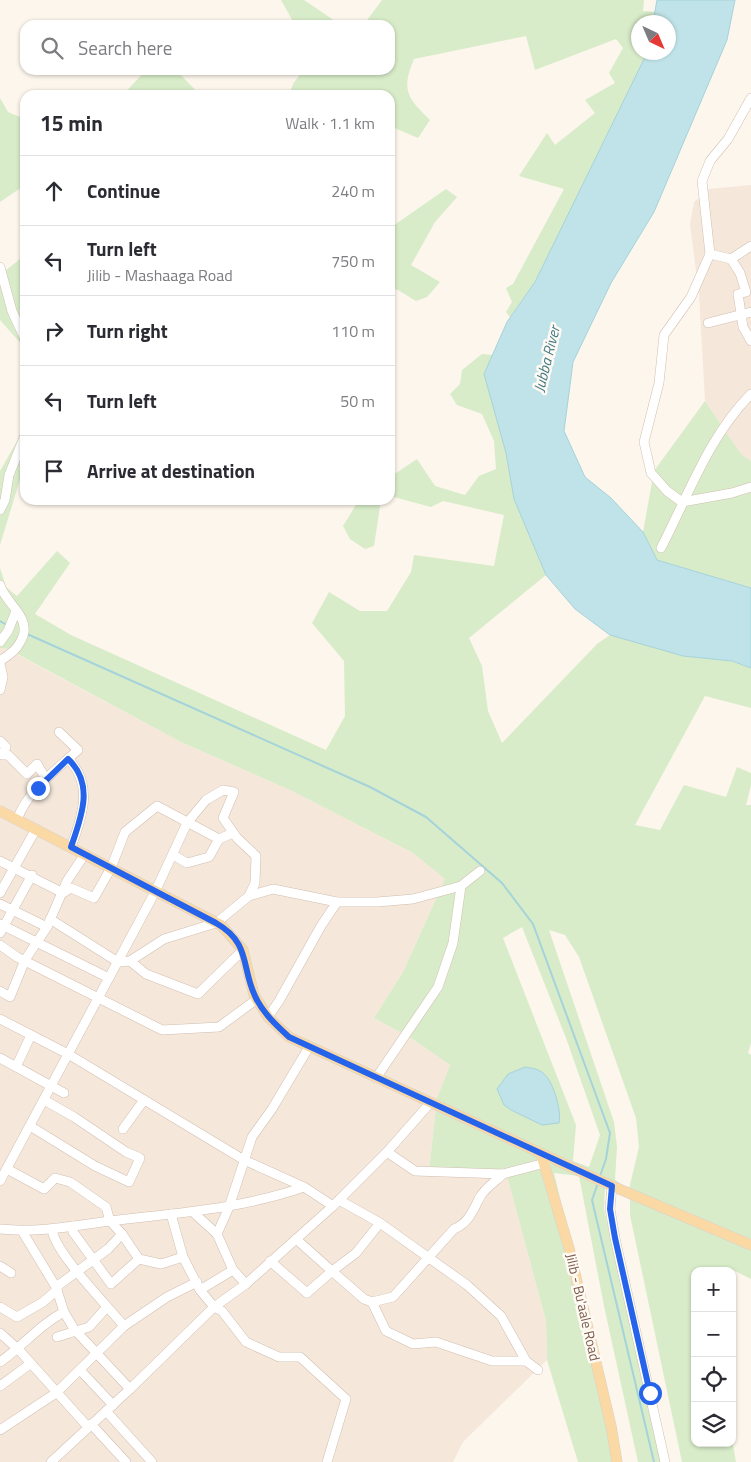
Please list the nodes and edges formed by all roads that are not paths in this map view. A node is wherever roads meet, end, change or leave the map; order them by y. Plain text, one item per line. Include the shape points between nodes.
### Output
1 (751, 98) edge
2 (751, 246) edge
3 (710, 254) junction
4 (731, 259) junction
5 (0, 267) edge
6 (751, 312) edge
7 (741, 315) junction
8 (708, 323) dead end
9 (20, 328) edge
10 (751, 341) edge
11 (751, 394) edge
12 (20, 448) edge
13 (751, 486) edge
14 (682, 502) junction
15 (0, 510) edge
16 (661, 548) dead end
17 (0, 585) edge
18 (14, 615) junction
19 (0, 642) edge
20 (0, 662) edge
21 (0, 690) edge
22 (59, 732) dead end
23 (0, 741) edge
24 (1, 758) edge
25 (68, 759) junction
26 (46, 779) junction
27 (0, 811) edge
28 (17, 820) junction
29 (187, 823) junction
30 (36, 829) junction
31 (233, 833) junction
32 (219, 840) junction
33 (71, 847) junction
34 (84, 854) junction
35 (173, 855) junction
36 (0, 861) edge
37 (14, 868) junction
38 (111, 868) junction
39 (480, 872) dead end
40 (32, 876) junction
41 (461, 886) junction
42 (155, 892) junction
43 (0, 893) edge
44 (63, 894) junction
45 (249, 896) junction
46 (337, 902) junction
47 (0, 904) edge
48 (13, 910) junction
49 (48, 923) junction
50 (216, 923) junction
51 (2, 928) edge
52 (36, 942) junction
53 (0, 945) edge
54 (243, 950) junction
55 (25, 960) junction
56 (118, 962) junction
57 (130, 962) junction
58 (109, 978) junction
59 (0, 991) edge
60 (99, 997) junction
61 (257, 999) junction
62 (268, 1017) junction
63 (0, 1019) edge
64 (31, 1035) junction
65 (309, 1047) junction
66 (68, 1054) junction
67 (0, 1058) edge
68 (16, 1067) junction
69 (376, 1078) junction
70 (51, 1086) junction
71 (64, 1093) dead end
72 (44, 1100) junction
73 (144, 1100) junction
74 (431, 1102) junction
75 (30, 1121) junction
76 (123, 1130) dead end
77 (387, 1152) junction
78 (543, 1158) junction
79 (244, 1160) junction
80 (6, 1169) junction
81 (503, 1174) junction
82 (0, 1181) edge
83 (609, 1184) junction
84 (304, 1187) junction
85 (336, 1203) junction
86 (230, 1207) junction
87 (194, 1213) junction
88 (171, 1214) junction
89 (110, 1221) junction
90 (380, 1223) junction
91 (73, 1226) junction
92 (0, 1229) edge
93 (52, 1229) junction
94 (22, 1231) junction
95 (122, 1234) junction
96 (218, 1234) junction
97 (296, 1238) junction
98 (751, 1245) edge
99 (182, 1257) junction
100 (427, 1257) junction
101 (139, 1259) junction
102 (92, 1260) junction
103 (270, 1261) junction
104 (0, 1266) edge
105 (233, 1270) junction
106 (78, 1271) junction
107 (332, 1271) junction
108 (11, 1273) dead end
109 (246, 1284) junction
110 (198, 1286) junction
111 (56, 1289) junction
112 (372, 1302) junction
113 (0, 1307) edge
114 (107, 1307) junction
115 (214, 1307) junction
116 (64, 1312) junction
117 (124, 1326) junction
118 (77, 1332) junction
119 (0, 1333) edge
120 (58, 1337) dead end
121 (19, 1350) junction
122 (97, 1355) junction
123 (526, 1361) junction
124 (0, 1362) edge
125 (30, 1364) junction
126 (80, 1370) junction
127 (538, 1370) dead end
128 (0, 1386) edge
129 (130, 1389) junction
130 (56, 1394) junction
131 (109, 1408) junction
132 (90, 1425) junction
133 (0, 1430) edge
134 (51, 1462) edge
135 (126, 1462) edge
136 (152, 1462) edge
137 (327, 1462) edge
138 (617, 1462) edge
139 (664, 1462) edge

1 - 3 street via 728,139 710,161 702,182
2 - 4 street
3 - 4 street
3 - 14 street via 691,297 664,335 659,383 644,442 651,473 666,491
4 - 7 street via 746,292 738,294
5 - 9 street
6 - 7 street
7 - 8 street
7 - 10 street
11 - 14 street via 727,422
12 - 15 street
13 - 14 street via 732,493
14 - 16 street
17 - 18 street
18 - 19 street
18 - 20 street via 24,621 25,629 18,649
20 - 21 street via 3,677
22 - 25 street via 78,750
23 - 24 street via 6,747
24 - 26 street via 8,755 27,774 37,764
25 - 26 street
25 - 33 street via 77,767 85,793 81,820
26 - 28 street via 21,808
27 - 28 main road
28 - 30 main road
29 - 31 street via 206,800 223,790 234,792 223,818
29 - 32 street
29 - 35 street
29 - 38 street via 157,806 125,832
30 - 33 main road
30 - 37 street
31 - 32 street
31 - 45 street via 256,856 255,883
32 - 35 street via 209,857 187,863
33 - 34 main road
34 - 38 main road
34 - 44 street via 67,881
35 - 42 street
36 - 37 street
37 - 40 street
37 - 43 street
38 - 42 main road
38 - 44 street via 94,898 71,888
39 - 41 street
40 - 44 street
40 - 48 street
41 - 46 street via 413,899
41 - 69 street via 453,943 438,987
42 - 50 main road
42 - 56 street
44 - 49 street
45 - 46 street via 273,889
45 - 50 street
46 - 62 street
47 - 48 street
48 - 49 street
48 - 51 street
49 - 52 street
49 - 56 street
50 - 54 main road via 228,931
50 - 57 street via 164,939
51 - 52 street
52 - 55 street
52 - 58 street
53 - 55 street
54 - 57 street via 198,994 146,974
54 - 61 main road
55 - 59 street via 10,996
55 - 60 street
56 - 57 street
56 - 58 street
58 - 60 street
60 - 61 street via 162,1030 219,1027
60 - 66 street
61 - 62 main road
62 - 65 main road via 289,1037
63 - 64 street
64 - 66 street
64 - 68 street
65 - 69 main road
65 - 79 street via 252,1137
66 - 70 street
66 - 73 street
67 - 68 street
68 - 70 street
69 - 74 main road
70 - 71 street
70 - 72 street
72 - 75 street
72 - 75 street via 140,1158 129,1182 96,1166
73 - 76 street
73 - 79 street
74 - 77 street
74 - 78 main road
75 - 80 street
77 - 81 street via 416,1171
77 - 85 street
78 - 81 street
78 - 83 main road
78 - 138 main road, Jilib - Bu'aale Road via 569,1248
79 - 84 street
79 - 86 street
80 - 82 street
80 - 89 street via 44,1189 56,1178 70,1182 106,1207
81 - 100 street via 481,1196 461,1226
83 - 98 main road
83 - 139 street via 615,1238
84 - 85 street
84 - 86 street
85 - 90 street
85 - 97 street
86 - 87 street
86 - 96 street
87 - 88 street
87 - 96 street
88 - 89 street
88 - 99 street
89 - 91 street
89 - 95 street
90 - 100 street
90 - 107 street via 356,1253
91 - 93 street
91 - 102 street via 73,1232
92 - 94 street
93 - 94 street
93 - 106 street via 56,1244
94 - 111 street
95 - 101 street
95 - 102 street
96 - 105 street
97 - 103 street
97 - 107 street
99 - 101 street via 161,1264
99 - 110 street
100 - 112 street via 392,1297
100 - 123 street via 467,1285 501,1316
101 - 102 street via 111,1284
102 - 106 street
103 - 107 street via 307,1293
103 - 109 street
104 - 108 street
105 - 109 street
105 - 110 street
106 - 111 street
106 - 114 street
107 - 112 street via 364,1299
109 - 115 street
110 - 115 street
110 - 117 street via 168,1297
111 - 113 street via 43,1302 17,1317
111 - 116 street
112 - 123 street via 386,1331 413,1344 436,1342 492,1361
114 - 117 street
114 - 118 street via 89,1327
115 - 129 street
115 - 137 street via 222,1311 246,1342 279,1357 300,1357 346,1399
116 - 118 street
116 - 121 street via 51,1318 25,1340
117 - 122 street
118 - 120 street
118 - 122 street
119 - 121 street
121 - 124 street
121 - 125 street
122 - 126 street
122 - 129 street
123 - 127 street
125 - 128 street
125 - 130 street
126 - 130 street
126 - 131 street
129 - 131 street
130 - 132 street
130 - 133 street
131 - 132 street
131 - 136 street
132 - 134 street
132 - 135 street

